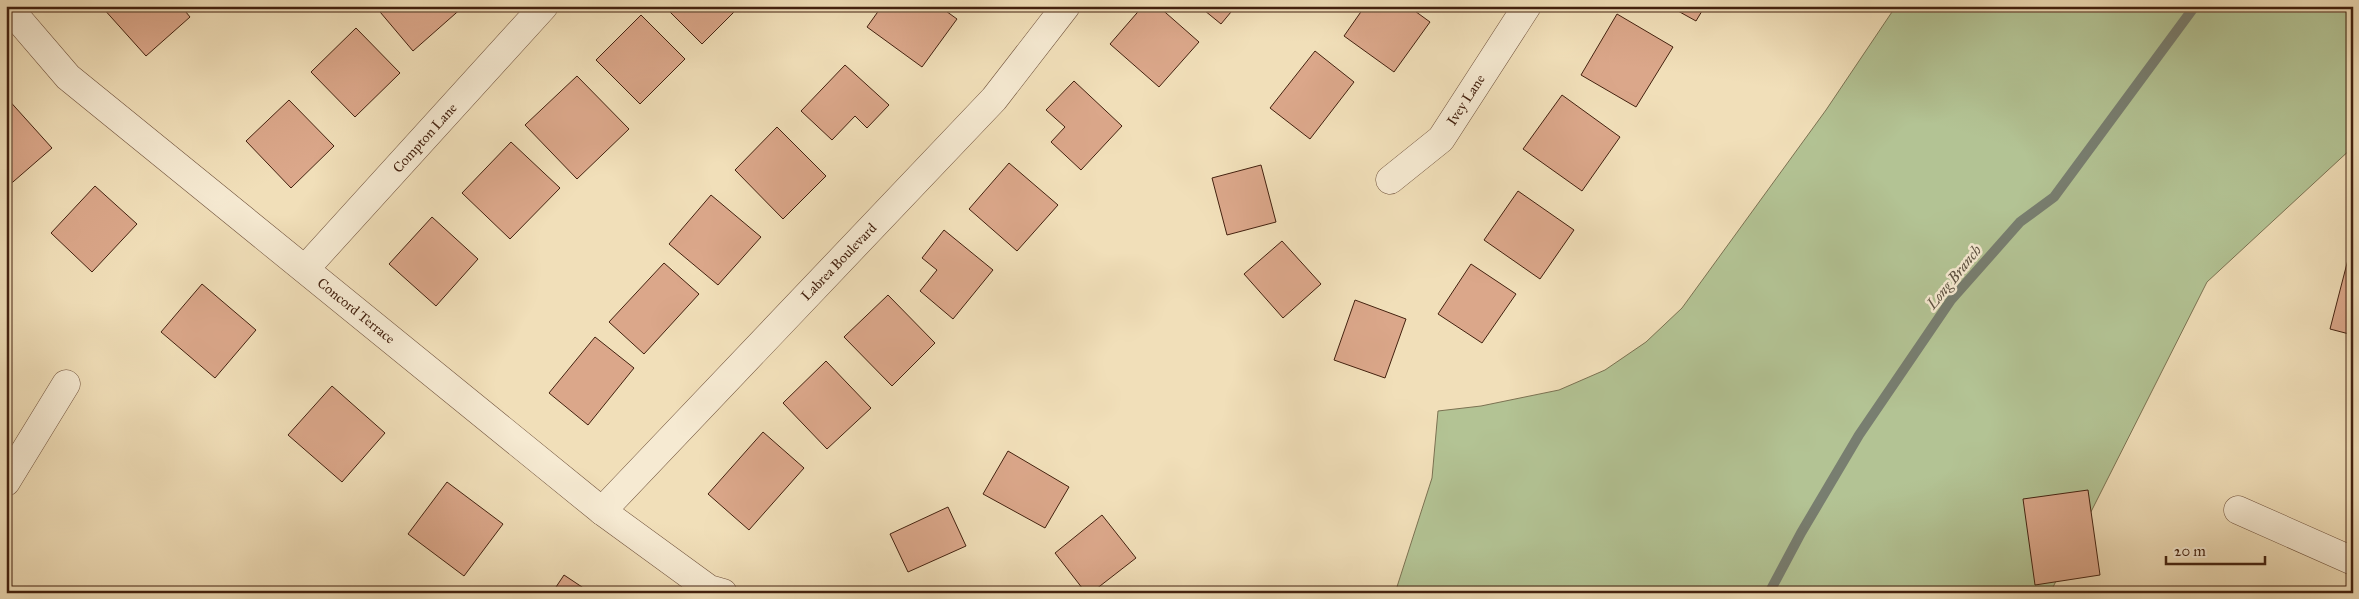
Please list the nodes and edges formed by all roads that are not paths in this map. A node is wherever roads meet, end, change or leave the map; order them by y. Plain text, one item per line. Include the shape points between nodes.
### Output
1 (7, 6) edge
2 (544, 6) edge
3 (1066, 6) edge
4 (1527, 6) edge
5 (1390, 180) dead end
6 (306, 269) junction
7 (66, 384) dead end
8 (6, 482) edge
9 (2238, 510) dead end
10 (602, 511) junction
11 (2353, 561) edge
12 (723, 593) edge

1 - 6 street, Concord Terrace via 68,77
2 - 6 street, Compton Lane
3 - 10 street, Labrea Boulevard via 994,99
4 - 5 street, Ivey Lane via 1441,139
6 - 10 street, Concord Terrace
7 - 8 street
9 - 11 street
10 - 12 street, Concord Terrace via 709,589

